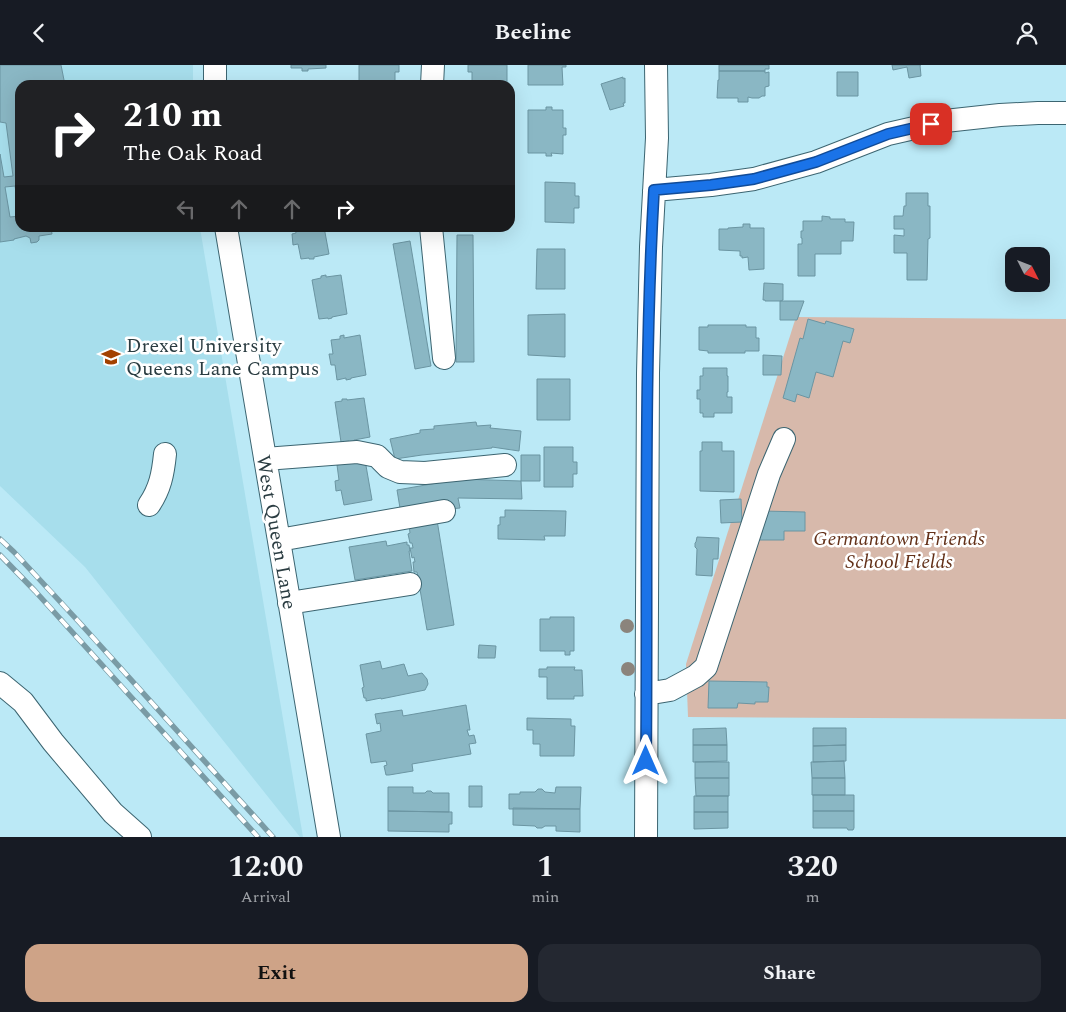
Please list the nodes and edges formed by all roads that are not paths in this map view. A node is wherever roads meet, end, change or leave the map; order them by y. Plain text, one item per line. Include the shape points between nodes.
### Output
1 (215, 65) edge
2 (433, 65) edge
3 (656, 65) edge
4 (215, 80) edge
5 (432, 80) edge
6 (1066, 113) edge
7 (654, 190) junction
8 (227, 232) edge
9 (432, 232) edge
10 (444, 358) dead end
11 (784, 439) dead end
12 (165, 454) dead end
13 (265, 459) junction
14 (505, 465) dead end
15 (149, 505) dead end
16 (444, 511) dead end
17 (279, 540) junction
18 (410, 584) dead end
19 (289, 603) junction
20 (0, 683) edge
21 (646, 694) junction
22 (140, 837) edge
23 (329, 837) edge
24 (646, 837) edge

1 - 4 street
2 - 5 street
3 - 7 street
6 - 7 street via 945,121 888,134 816,162 754,179
7 - 21 street via 648,373
8 - 13 street, West Queen Lane
9 - 10 street
11 - 21 street via 769,475 706,667 670,690
12 - 15 street via 160,483
13 - 14 street via 357,452 377,457 400,472 424,473
13 - 17 street, West Queen Lane
16 - 17 street
17 - 19 street, West Queen Lane
18 - 19 street
19 - 23 street, West Queen Lane
20 - 22 street via 23,702 113,813
21 - 24 street

